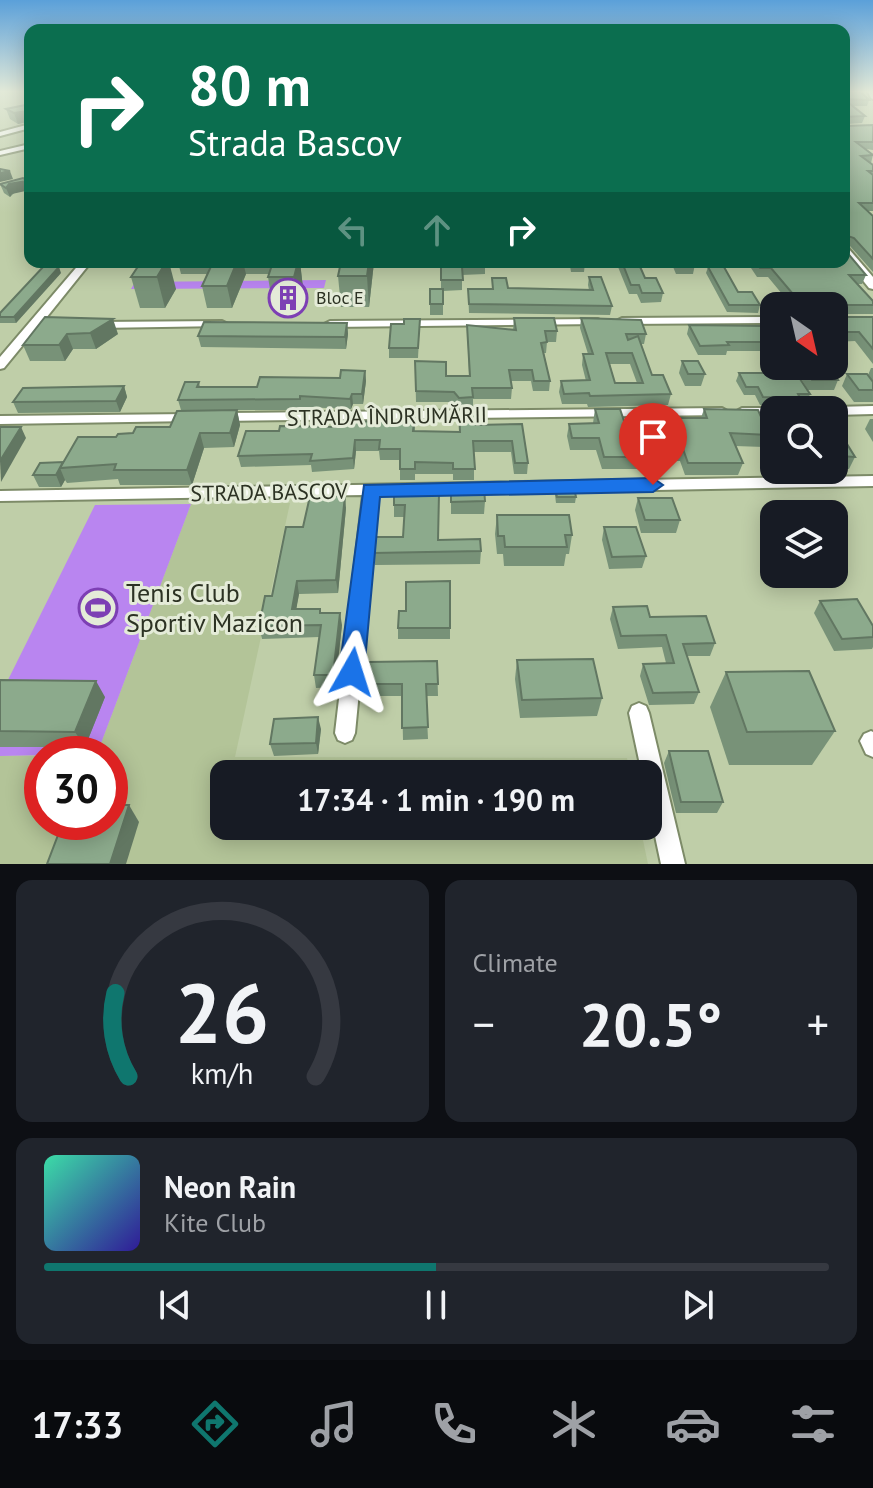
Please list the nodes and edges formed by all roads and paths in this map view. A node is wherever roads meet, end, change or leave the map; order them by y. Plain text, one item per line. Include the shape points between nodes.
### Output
1 (24, 147) edge
2 (0, 153) edge
3 (850, 258) edge
4 (81, 268) edge
5 (873, 285) edge
6 (760, 320) edge
7 (241, 324) edge
8 (320, 324) edge
9 (33, 326) junction
10 (67, 326) edge
11 (83, 326) edge
12 (0, 365) edge
13 (873, 410) edge
14 (848, 411) edge
15 (760, 412) edge
16 (0, 420) edge
17 (873, 481) edge
18 (371, 490) junction
19 (0, 496) edge
20 (639, 713) dead end
21 (345, 733) dead end
22 (673, 864) edge

1 - 2 street
3 - 5 street
4 - 9 street
6 - 8 street
7 - 11 street
9 - 10 street
9 - 12 street
13 - 14 street
15 - 16 street, STRADA ÎNDRUMĂRII
17 - 18 street, STRADA BASCOV
18 - 19 street, STRADA BASCOV
18 - 21 street
20 - 22 street

